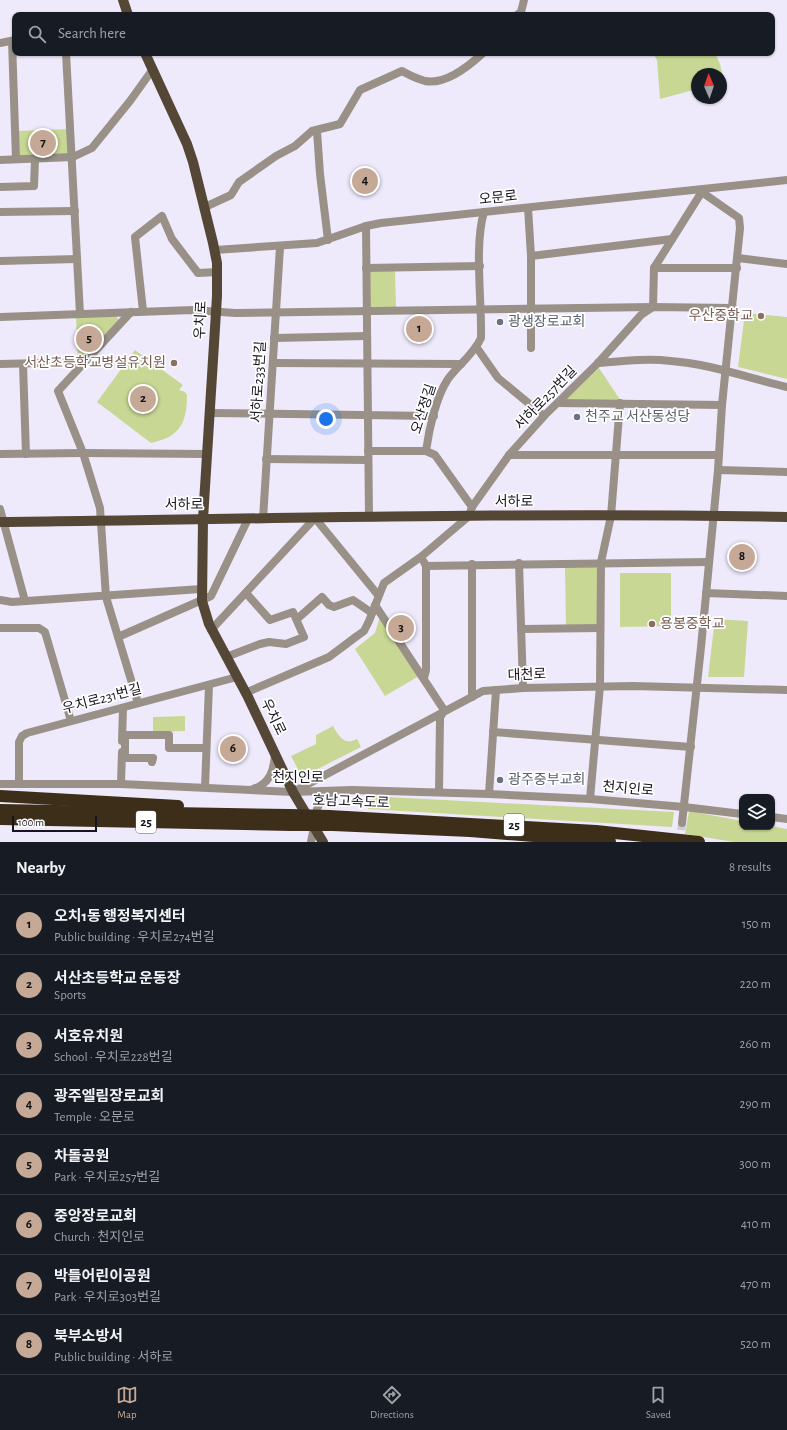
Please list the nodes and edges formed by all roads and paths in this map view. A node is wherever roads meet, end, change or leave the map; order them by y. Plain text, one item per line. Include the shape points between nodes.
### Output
1 (123, 0) edge
2 (524, 0) edge
3 (127, 12) edge
4 (521, 12) edge
5 (12, 41) edge
6 (0, 43) edge
7 (14, 56) edge
8 (66, 56) edge
9 (146, 56) edge
10 (480, 56) edge
11 (152, 69) junction
12 (317, 131) junction
13 (73, 157) junction
14 (16, 159) junction
15 (35, 159) junction
16 (0, 160) edge
17 (787, 180) edge
18 (0, 187) edge
19 (703, 190) junction
20 (205, 207) junction
21 (528, 208) junction
22 (75, 211) junction
23 (0, 212) edge
24 (484, 212) junction
25 (366, 226) junction
26 (672, 239) junction
27 (328, 240) junction
28 (280, 247) junction
29 (215, 250) junction
30 (531, 256) junction
31 (738, 258) junction
32 (77, 259) junction
33 (0, 261) edge
34 (787, 264) edge
35 (480, 266) junction
36 (366, 268) junction
37 (654, 268) junction
38 (737, 268) junction
39 (217, 272) junction
40 (653, 306) junction
41 (733, 308) junction
42 (530, 309) junction
43 (482, 310) junction
44 (143, 311) junction
45 (216, 311) junction
46 (131, 312) junction
47 (276, 312) junction
48 (367, 312) junction
49 (80, 314) junction
50 (0, 317) edge
51 (367, 336) junction
52 (274, 338) junction
53 (477, 348) junction
54 (531, 348) dead end
55 (84, 362) junction
56 (273, 363) junction
57 (367, 363) junction
58 (598, 363) junction
59 (0, 364) edge
60 (23, 364) junction
61 (461, 364) junction
62 (727, 370) junction
63 (787, 387) edge
64 (558, 403) junction
65 (620, 404) junction
66 (722, 405) junction
67 (210, 413) junction
68 (270, 413) junction
69 (368, 415) junction
70 (434, 416) junction
71 (544, 416) junction
72 (368, 451) junction
73 (426, 451) junction
74 (83, 453) junction
75 (0, 454) edge
76 (26, 454) junction
77 (206, 454) junction
78 (719, 454) junction
79 (509, 455) junction
80 (615, 455) junction
81 (266, 459) junction
82 (368, 460) junction
83 (718, 470) junction
84 (787, 472) edge
85 (0, 509) edge
86 (471, 512) junction
87 (611, 516) junction
88 (713, 516) junction
89 (369, 517) junction
90 (787, 517) edge
91 (315, 518) junction
92 (102, 519) junction
93 (203, 519) junction
94 (248, 519) junction
95 (263, 519) junction
96 (2, 522) edge
97 (422, 556) junction
98 (601, 562) junction
99 (709, 562) junction
100 (472, 564) junction
101 (519, 564) junction
102 (426, 566) junction
103 (201, 589) junction
104 (246, 593) junction
105 (706, 593) junction
106 (378, 595) junction
107 (787, 596) edge
108 (106, 597) junction
109 (0, 600) edge
110 (25, 601) junction
111 (202, 602) junction
112 (374, 609) junction
113 (297, 619) junction
114 (0, 628) edge
115 (600, 628) junction
116 (521, 629) junction
117 (211, 630) junction
118 (118, 637) junction
119 (226, 657) junction
120 (237, 678) junction
121 (424, 678) junction
122 (208, 685) junction
123 (600, 686) junction
124 (697, 687) junction
125 (523, 688) junction
126 (496, 690) junction
127 (787, 690) edge
128 (245, 693) junction
129 (472, 697) junction
130 (138, 703) junction
131 (123, 708) junction
132 (444, 710) junction
133 (71, 721) junction
134 (493, 732) junction
135 (596, 738) junction
136 (691, 747) junction
137 (205, 748) junction
138 (275, 754) junction
139 (152, 762) dead end
140 (0, 784) edge
141 (19, 784) junction
142 (121, 784) junction
143 (205, 787) junction
144 (250, 790) junction
145 (335, 791) junction
146 (293, 792) junction
147 (438, 792) junction
148 (489, 794) junction
149 (0, 796) edge
150 (590, 799) junction
151 (684, 807) junction
152 (0, 810) edge
153 (739, 814) edge
154 (256, 815) junction
155 (775, 817) edge
156 (0, 819) edge
157 (787, 819) edge
158 (290, 820) junction
159 (331, 820) junction
160 (682, 823) tunnel mouth
161 (313, 825) junction
162 (311, 842) edge
163 (323, 842) edge
164 (610, 842) edge
165 (699, 842) edge

1 - 3 main road
2 - 4 street
5 - 6 street
7 - 14 street
8 - 13 street
9 - 11 main road, 우치로
10 - 12 street via 442,80 426,81 402,71 360,90 340,124
11 - 13 street via 92,148
11 - 20 main road, 우치로 via 187,144
12 - 20 street via 308,134 295,146 239,182 231,195
12 - 27 street
13 - 15 street
13 - 22 street
14 - 15 street
14 - 16 street
15 - 18 street via 34,186
17 - 19 street, 오문로
19 - 21 street, 오문로
19 - 26 street
19 - 31 street via 706,195 738,218
20 - 29 main road, 우치로
21 - 24 street, 오문로
21 - 30 street
22 - 23 street
22 - 32 street
24 - 25 street, 오문로
24 - 35 street via 481,222
25 - 27 street, 오문로
25 - 36 street
26 - 30 street
26 - 37 street
27 - 28 street, 오문로
28 - 29 street, 오문로
28 - 47 street, 서하로233번길
29 - 39 main road, 우치로
30 - 42 street
31 - 34 street
31 - 38 street
32 - 33 street
32 - 49 street
35 - 36 street
35 - 43 street
36 - 48 street
37 - 38 street
37 - 40 street
38 - 41 street
39 - 44 street via 198,273 172,238 162,216 135,237
39 - 45 main road, 우치로
40 - 41 street
40 - 42 street
40 - 58 street, 서하로257번길
41 - 62 street
42 - 43 street
42 - 54 street
43 - 48 street
43 - 53 street via 481,338
44 - 45 street
44 - 46 street
45 - 47 street
45 - 67 main road, 우치로
46 - 49 street
46 - 55 street
47 - 48 street
47 - 52 street, 서하로233번길
48 - 51 street
49 - 50 street
51 - 52 street
51 - 57 street
52 - 56 street, 서하로233번길
53 - 61 street, 오산정길
53 - 71 street via 498,378
55 - 60 street
55 - 74 street via 58,391
56 - 57 street
56 - 68 street, 서하로233번길
57 - 61 street
57 - 69 street
58 - 62 street via 658,360
58 - 64 street, 서하로257번길
59 - 60 street
60 - 76 street
61 - 70 street, 오산정길 via 445,384
62 - 63 street
62 - 66 street
64 - 65 street
64 - 71 street, 서하로257번길
65 - 66 street
65 - 80 street
66 - 78 street
67 - 68 street
67 - 77 main road, 우치로
68 - 69 street
68 - 81 street, 서하로233번길
69 - 70 street
69 - 72 street
70 - 73 street, 오산정길
71 - 79 street, 서하로257번길
72 - 73 street
72 - 82 street
73 - 86 street, 오산정길 via 434,455
74 - 76 street
74 - 77 street
74 - 92 street
75 - 76 street
77 - 93 main road, 우치로
78 - 80 street
78 - 83 street
79 - 80 street
79 - 86 street, 서하로257번길
80 - 87 street
81 - 82 street
81 - 95 street, 서하로233번길
82 - 89 street
83 - 84 street
83 - 88 street
85 - 96 street
86 - 87 main road, 서하로
86 - 89 main road, 서하로
86 - 97 street, 서하로257번길
87 - 88 main road, 서하로
87 - 98 street
88 - 90 main road, 서하로
88 - 99 street
89 - 91 main road, 서하로
91 - 95 main road, 서하로
91 - 104 street
91 - 106 street
92 - 93 main road, 서하로
92 - 96 main road, 서하로
92 - 108 street
93 - 94 main road, 서하로
93 - 103 main road, 우치로
94 - 95 main road, 서하로
94 - 111 street via 211,596
96 - 110 street
97 - 102 street
97 - 106 street, 서하로257번길 via 388,578
98 - 99 street
98 - 101 street
98 - 115 street
99 - 105 street
100 - 101 street
100 - 102 street
100 - 129 street
101 - 116 street
102 - 121 street
103 - 108 street
103 - 111 main road, 우치로
104 - 113 street via 270,620 293,612
104 - 117 street
105 - 107 street
105 - 124 street
106 - 112 street, 서하로257번길
108 - 110 street
108 - 118 street
109 - 110 street
111 - 117 main road, 우치로
111 - 118 street
112 - 113 street via 353,600 334,608 322,597
112 - 121 street
112 - 128 street, 서하로257번길 via 364,631 329,657
113 - 119 street via 304,637 286,644 260,644
114 - 133 street via 39,628 44,632
115 - 116 street
115 - 123 street
116 - 125 street
117 - 119 main road, 우치로
118 - 130 street
119 - 120 main road, 우치로
120 - 122 street, 우치로231번길
120 - 128 main road, 우치로
121 - 132 street
122 - 130 street, 우치로231번길
122 - 137 street
123 - 124 street, 대천로
123 - 125 street, 대천로
123 - 135 street
124 - 127 street, 대천로
124 - 136 street
125 - 126 street, 대천로
126 - 129 street, 대천로 via 483,691
126 - 134 street
128 - 138 main road, 우치로
129 - 132 street, 대천로
130 - 131 street, 우치로231번길
131 - 133 street, 우치로231번길
131 - 142 street
132 - 146 street, 대천로
132 - 147 street via 440,718
133 - 141 street, 우치로231번길 via 22,736 19,742
134 - 135 street
134 - 148 street
135 - 136 street
135 - 150 street
136 - 151 street
137 - 139 street via 169,748 169,734 125,735 125,758 152,758
137 - 143 street
138 - 144 street via 270,776 261,786
138 - 146 main road, 우치로
140 - 141 street, 천지인로
141 - 142 street, 천지인로
142 - 143 street, 천지인로
143 - 144 street, 천지인로
144 - 146 street, 천지인로
145 - 146 street, 천지인로
145 - 147 street, 천지인로
145 - 161 street via 321,799
146 - 161 main road, 우치로
147 - 148 street, 천지인로
148 - 150 street, 천지인로
149 - 154 highway via 209,807
150 - 151 street, 천지인로
151 - 153 street, 천지인로
151 - 160 street
152 - 154 highway, 호남고속도로 / 25
154 - 158 highway, 호남고속도로 / 25
155 - 157 street
156 - 158 highway, 호남고속도로 / 25
158 - 159 highway, 호남고속도로 / 25, bridge
159 - 164 highway, 호남고속도로 / 25
159 - 165 highway, 호남고속도로 / 25 via 596,831
161 - 162 street
161 - 163 main road, 우치로

